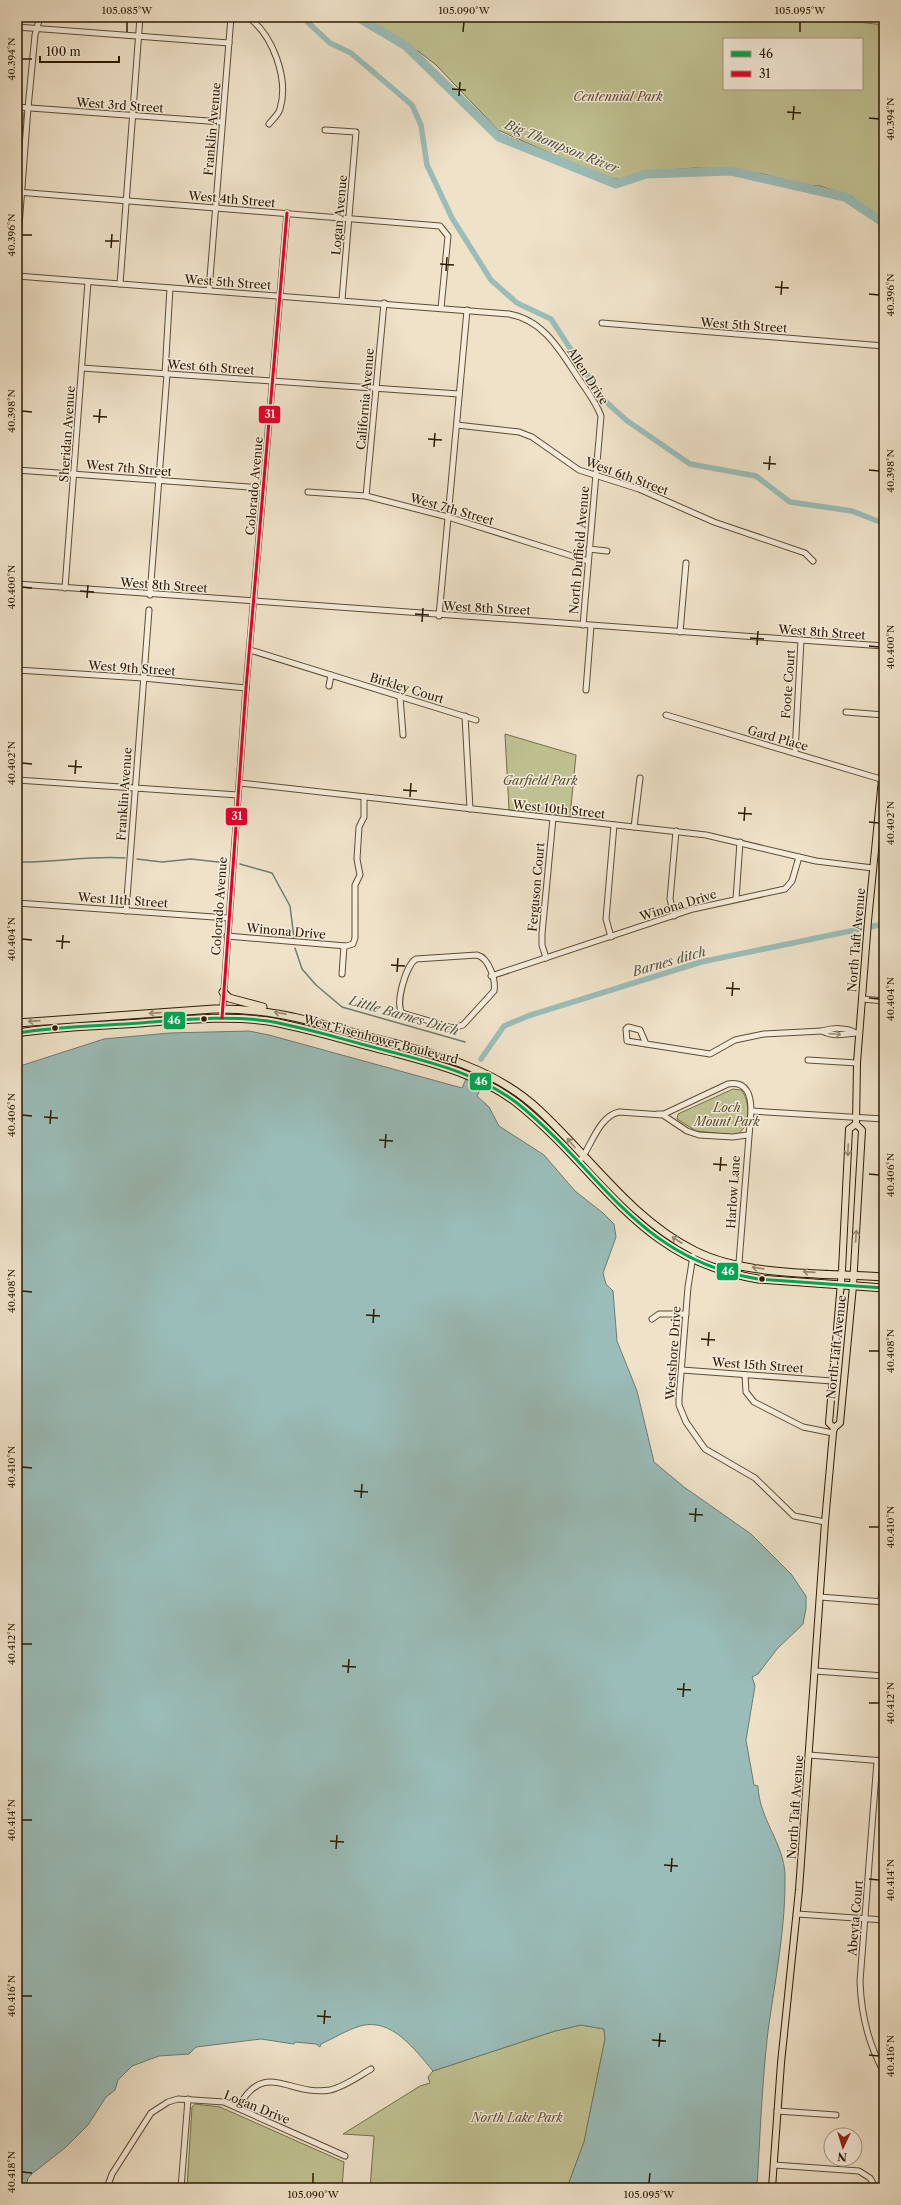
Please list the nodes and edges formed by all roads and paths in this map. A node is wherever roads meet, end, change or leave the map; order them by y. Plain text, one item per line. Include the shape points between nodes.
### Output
1 (40, 17) edge
2 (140, 17) edge
3 (230, 17) edge
4 (248, 17) edge
5 (871, 17) edge
6 (884, 18) edge
7 (17, 27) edge
8 (38, 29) junction
9 (138, 36) junction
10 (229, 43) junction
11 (17, 107) edge
12 (28, 108) junction
13 (132, 116) junction
14 (222, 122) junction
15 (269, 124) dead end
16 (325, 130) dead end
17 (19, 193) edge
18 (126, 201) junction
19 (216, 208) junction
20 (287, 213) junction
21 (349, 218) junction
22 (17, 252) edge
23 (17, 276) edge
24 (88, 282) junction
25 (120, 284) junction
26 (170, 288) junction
27 (209, 290) junction
28 (280, 296) junction
29 (342, 300) junction
30 (384, 303) junction
31 (441, 308) junction
32 (466, 310) junction
33 (509, 314) joint
34 (602, 323) dead end
35 (884, 346) edge
36 (82, 368) junction
37 (166, 374) junction
38 (273, 381) junction
39 (376, 389) junction
40 (460, 394) junction
41 (457, 425) junction
42 (17, 470) edge
43 (74, 473) junction
44 (596, 477) junction
45 (159, 480) junction
46 (263, 488) junction
47 (308, 492) dead end
48 (366, 496) junction
49 (448, 518) junction
50 (589, 549) junction
51 (607, 551) dead end
52 (588, 561) junction
53 (813, 561) dead end
54 (686, 563) dead end
55 (17, 584) edge
56 (65, 588) junction
57 (150, 595) junction
58 (254, 602) junction
59 (148, 610) dead end
60 (439, 616) junction
61 (583, 625) junction
62 (591, 626) junction
63 (680, 632) junction
64 (801, 640) junction
65 (884, 646) edge
66 (250, 650) junction
67 (17, 670) edge
68 (332, 675) junction
69 (143, 678) junction
70 (329, 686) dead end
71 (246, 688) junction
72 (586, 690) dead end
73 (400, 697) junction
74 (846, 712) dead end
75 (666, 715) dead end
76 (884, 715) edge
77 (465, 716) junction
78 (476, 720) dead end
79 (402, 735) dead end
80 (795, 753) junction
81 (884, 759) edge
82 (640, 778) dead end
83 (17, 780) edge
84 (883, 780) edge
85 (240, 783) junction
86 (135, 789) junction
87 (238, 795) junction
88 (364, 797) junction
89 (470, 809) junction
90 (553, 818) junction
91 (614, 825) junction
92 (634, 827) junction
93 (676, 831) junction
94 (740, 842) junction
95 (799, 857) junction
96 (873, 868) junction
97 (736, 899) junction
98 (17, 903) edge
99 (126, 911) junction
100 (674, 916) junction
101 (228, 918) junction
102 (227, 936) junction
103 (611, 937) junction
104 (344, 946) junction
105 (546, 958) junction
106 (342, 974) dead end
107 (492, 976) junction
108 (223, 992) junction
109 (862, 999) junction
110 (884, 1001) edge
111 (222, 1009) junction
112 (265, 1011) junction
113 (222, 1018) junction
114 (17, 1023) edge
115 (17, 1033) edge
116 (858, 1033) junction
117 (646, 1044) dead end
118 (808, 1060) dead end
119 (857, 1063) junction
120 (750, 1111) junction
121 (657, 1114) junction
122 (884, 1119) edge
123 (856, 1121) junction
124 (747, 1135) junction
125 (583, 1157) junction
126 (578, 1164) junction
127 (695, 1252) junction
128 (692, 1260) junction
129 (739, 1265) junction
130 (841, 1274) junction
131 (738, 1275) junction
132 (854, 1275) junction
133 (884, 1277) edge
134 (840, 1285) junction
135 (853, 1286) junction
136 (884, 1288) edge
137 (686, 1314) junction
138 (652, 1319) dead end
139 (682, 1370) junction
140 (745, 1375) junction
141 (832, 1381) junction
142 (834, 1430) junction
143 (825, 1522) junction
144 (884, 1560) edge
145 (820, 1597) junction
146 (883, 1602) edge
147 (815, 1671) junction
148 (884, 1676) edge
149 (809, 1755) junction
150 (877, 1760) junction
151 (884, 1761) edge
152 (797, 1914) junction
153 (865, 1919) junction
154 (884, 1920) edge
155 (372, 2070) dead end
156 (884, 2072) edge
157 (188, 2099) junction
158 (238, 2108) junction
159 (777, 2111) junction
160 (836, 2115) dead end
161 (345, 2156) dead end
162 (774, 2165) junction
163 (107, 2188) edge
164 (181, 2188) edge
165 (772, 2188) edge
166 (876, 2188) edge

1 - 8 street
2 - 9 street
3 - 10 street, Franklin Avenue
4 - 15 street via 271,45 282,81 280,111
5 - 6 main road
7 - 8 street
8 - 9 street
8 - 12 street via 35,35
9 - 10 street
9 - 13 street
10 - 14 street, Franklin Avenue
11 - 12 street, West 3rd Street
12 - 13 street, West 3rd Street
12 - 17 street
13 - 14 street, West 3rd Street
13 - 18 street
14 - 19 street, Franklin Avenue
16 - 21 street, Logan Avenue via 356,132
17 - 18 street, West 4th Street
17 - 22 street
18 - 19 street, West 4th Street
18 - 25 street
19 - 20 street, West 4th Street
19 - 27 street, Franklin Avenue
20 - 21 street, West 4th Street
20 - 28 street, Colorado Avenue
21 - 29 street, Logan Avenue
21 - 31 street, West 4th Street via 435,225 444,229 448,236
23 - 24 street, West 5th Street
24 - 25 street, West 5th Street
24 - 36 street, Sheridan Avenue
25 - 26 street, West 5th Street
26 - 27 street, West 5th Street
26 - 37 street
27 - 28 street, West 5th Street
28 - 29 street, West 5th Street
28 - 38 street, Colorado Avenue
29 - 30 street, West 5th Street
30 - 31 street, West 5th Street
30 - 39 street, California Avenue
31 - 32 street, West 5th Street
32 - 33 street, West 5th Street
32 - 40 street
33 - 44 street, Allen Drive via 531,321 549,336 599,410 601,420
34 - 35 street, West 5th Street
36 - 37 street, West 6th Street
36 - 43 street, Sheridan Avenue
37 - 38 street, West 6th Street
37 - 45 street
38 - 39 street, West 6th Street
38 - 46 street, Colorado Avenue
39 - 40 street, West 6th Street
39 - 48 street, California Avenue
40 - 41 street
41 - 44 street, West 6th Street via 520,432 532,437 571,466
41 - 49 street
42 - 43 street, West 7th Street
43 - 45 street, West 7th Street
43 - 56 street, Sheridan Avenue
44 - 50 street, North Duffield Avenue
44 - 53 street, West 6th Street via 633,487 714,522 805,553
45 - 46 street, West 7th Street
45 - 57 street
46 - 58 street, Colorado Avenue
47 - 48 street, West 7th Street
48 - 49 street, West 7th Street
49 - 52 street, West 7th Street
49 - 60 street
50 - 51 street
50 - 52 street, North Duffield Avenue
52 - 61 street, North Duffield Avenue
54 - 63 street
55 - 56 street, West 8th Street
56 - 57 street, West 8th Street
57 - 58 street, West 8th Street
58 - 60 street, West 8th Street
58 - 66 street, Colorado Avenue
59 - 69 street, Franklin Avenue
60 - 61 street, West 8th Street
61 - 62 street, West 8th Street
62 - 63 street, West 8th Street
62 - 72 street
63 - 64 street, West 8th Street
64 - 65 street, West 8th Street
64 - 80 street, Foote Court
66 - 68 street, Birkley Court
66 - 71 street, Colorado Avenue
67 - 69 street, West 9th Street
68 - 70 street
68 - 73 street, Birkley Court
69 - 71 street, West 9th Street
69 - 86 street, Franklin Avenue
71 - 85 street, Colorado Avenue
73 - 77 street, Birkley Court
73 - 79 street
74 - 76 street
75 - 80 street, Gard Place
77 - 78 street, Birkley Court
77 - 89 street
80 - 84 street, Gard Place
81 - 84 main road, North Taft Avenue
82 - 92 street
83 - 86 street
84 - 96 main road, North Taft Avenue
85 - 87 street, Colorado Avenue
85 - 88 street, West 10th Street
86 - 87 street
86 - 99 street, Franklin Avenue
87 - 101 street, Colorado Avenue
88 - 89 street, West 10th Street
88 - 104 street via 364,817 359,827 357,859 360,875 355,885 355,942 351,946
89 - 90 street, West 10th Street
90 - 91 street, West 10th Street
90 - 105 street, Ferguson Court via 542,934
91 - 92 street, West 10th Street
91 - 103 street via 607,912
92 - 93 street, West 10th Street
93 - 94 street, West 10th Street
93 - 100 street via 670,899
94 - 95 street, West 10th Street
94 - 97 street
95 - 96 street, West 10th Street
95 - 97 street, Winona Drive via 792,881 787,887
96 - 109 main road, North Taft Avenue
97 - 100 street, Winona Drive
98 - 99 street, West 11th Street
99 - 101 street, West 11th Street
100 - 103 street, Winona Drive
101 - 102 street, Colorado Avenue
102 - 104 street, Winona Drive
102 - 108 street, Colorado Avenue
103 - 105 street, Winona Drive
104 - 106 street
105 - 107 street, Winona Drive
107 - 107 street via 487,961 477,955 416,959 408,967 398,1003 399,1010 405,1015 458,1028 492,994
108 - 111 street, Colorado Avenue
108 - 112 highway via 229,998 262,1006
109 - 110 street
109 - 116 main road, North Taft Avenue
111 - 112 highway, West Eisenhower Boulevard
111 - 113 street, Colorado Avenue
111 -> 114 highway, West Eisenhower Boulevard
125 -> 112 highway, West Eisenhower Boulevard via 538,1109 484,1072 446,1058 282,1013
113 - 115 highway, West Eisenhower Boulevard
113 - 126 highway, West Eisenhower Boulevard via 268,1021 311,1031 438,1064 482,1081 517,1103
116 - 117 street via 834,1029 764,1034 735,1040 710,1054
116 - 119 main road, North Taft Avenue
118 - 119 street
119 - 123 main road, North Taft Avenue
120 - 121 street, Harlow Lane via 751,1098 748,1090 733,1083 664,1114
120 - 123 street
120 - 124 street, Harlow Lane
121 - 124 street via 668,1117 687,1130 700,1135
121 - 125 street via 614,1113 603,1122
122 - 123 street
123 -> 130 main road, North Taft Avenue via 849,1129
132 -> 123 main road, North Taft Avenue via 862,1130
124 - 129 street, Harlow Lane
125 - 126 street
127 -> 125 highway, West Eisenhower Boulevard via 649,1220
126 - 128 highway, West Eisenhower Boulevard via 636,1221
127 - 128 street, Westshore Drive
127 - 129 highway, West Eisenhower Boulevard
128 - 131 highway, West Eisenhower Boulevard
128 - 137 street, Westshore Drive
130 -> 129 highway, West Eisenhower Boulevard
129 - 131 street, Harlow Lane
130 - 132 highway, West Eisenhower Boulevard
130 - 134 main road, North Taft Avenue
131 - 134 highway, West Eisenhower Boulevard
132 - 133 highway, West Eisenhower Boulevard
132 - 135 main road, North Taft Avenue
134 - 135 highway, West Eisenhower Boulevard
134 - 141 main road, North Taft Avenue
135 - 136 highway, West Eisenhower Boulevard
135 - 142 main road, North Taft Avenue via 840,1423
137 - 138 street via 660,1314
137 - 139 street, Westshore Drive
139 - 140 street, West 15th Street
139 - 143 street, Westshore Drive via 679,1398 682,1414 705,1449 755,1478 794,1516
140 - 141 street, West 15th Street
140 - 142 street via 746,1392 754,1402 803,1427
141 - 142 main road, North Taft Avenue via 829,1422
142 - 143 main road, North Taft Avenue
143 - 145 main road, North Taft Avenue
144 - 146 street
145 - 146 street
145 - 147 main road, North Taft Avenue
147 - 148 street
147 - 149 main road, North Taft Avenue
149 - 150 street
149 - 152 main road, North Taft Avenue
150 - 151 street
150 - 153 street, Abeyta Court
152 - 153 street
152 - 159 main road, North Taft Avenue
153 - 154 street
153 - 156 street, Abeyta Court via 860,1971 861,2002 868,2035
155 - 158 street via 330,2090 313,2090 263,2082 250,2088
157 - 158 street, Logan Drive via 219,2101
157 - 163 street, Logan Drive via 173,2100 151,2113 112,2174
157 - 164 street
158 - 161 street, Logan Drive
159 - 160 street
159 - 162 main road, North Taft Avenue
162 - 165 main road, North Taft Avenue
162 - 166 street via 859,2171 870,2178

